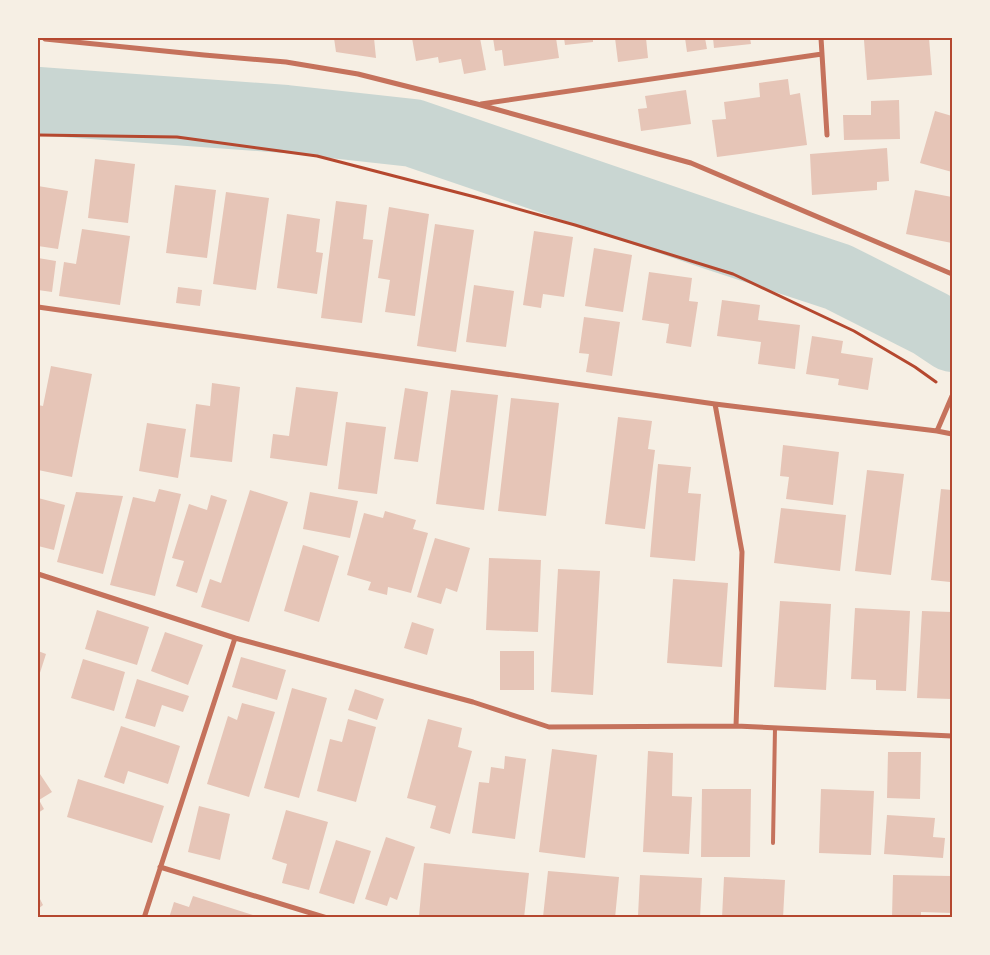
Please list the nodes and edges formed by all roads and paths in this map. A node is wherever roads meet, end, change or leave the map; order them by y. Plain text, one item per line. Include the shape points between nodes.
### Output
1 (44, 38) edge
2 (821, 38) edge
3 (822, 54) junction
4 (478, 104) junction
5 (38, 135) edge
6 (827, 135) dead end
7 (952, 274) edge
8 (38, 307) edge
9 (938, 383) dead end
10 (952, 396) edge
11 (715, 404) junction
12 (937, 431) junction
13 (952, 434) edge
14 (38, 574) edge
15 (234, 638) junction
16 (736, 726) junction
17 (775, 728) junction
18 (952, 736) edge
19 (773, 843) dead end
20 (160, 867) junction
21 (144, 918) edge
22 (327, 918) edge

1 - 4 street via 286,62 358,74
2 - 3 street
3 - 4 street
3 - 6 street
4 - 7 street via 691,164
5 - 9 path via 176,138 317,156 475,197 733,274 854,331
8 - 11 street
10 - 12 street
11 - 12 street
11 - 16 street via 742,552
12 - 13 street
14 - 15 street
15 - 16 street via 473,702 549,726
15 - 20 street
16 - 17 street
17 - 18 street
17 - 19 lane
20 - 21 street
20 - 22 street

